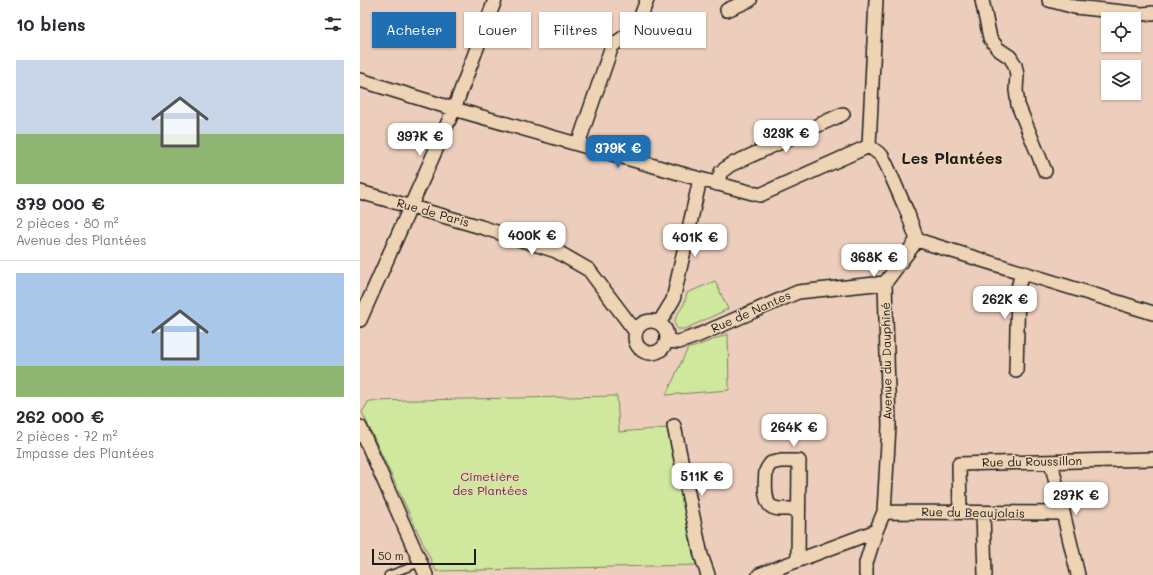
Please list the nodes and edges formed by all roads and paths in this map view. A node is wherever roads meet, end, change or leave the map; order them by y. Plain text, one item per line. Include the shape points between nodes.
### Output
1 (495, 0) edge
2 (647, 0) edge
3 (750, 0) edge
4 (876, 0) edge
5 (982, 0) edge
6 (1049, 0) edge
7 (727, 10) dead end
8 (1153, 13) edge
9 (360, 80) edge
10 (454, 109) junction
11 (843, 114) dead end
12 (578, 144) junction
13 (869, 146) junction
14 (1045, 171) dead end
15 (700, 180) junction
16 (717, 184) junction
17 (360, 192) edge
18 (411, 207) junction
19 (917, 240) junction
20 (1022, 272) junction
21 (885, 283) junction
22 (1153, 313) edge
23 (360, 320) edge
24 (660, 323) junction
25 (635, 332) junction
26 (667, 341) junction
27 (1016, 371) dead end
28 (674, 426) dead end
29 (360, 427) edge
30 (1153, 460) edge
31 (1051, 462) junction
32 (798, 509) dead end
33 (884, 512) junction
34 (960, 512) junction
35 (984, 513) junction
36 (1063, 513) junction
37 (876, 531) junction
38 (798, 560) junction
39 (423, 569) edge
40 (388, 575) edge
41 (708, 575) edge
42 (759, 575) edge
43 (866, 575) edge
44 (985, 575) edge
45 (1078, 575) edge

1 - 10 street
2 - 12 street via 639,21 631,32 612,46
3 - 7 street
4 - 13 street
5 - 14 street via 990,38 1015,65 1018,105
6 - 8 street via 1075,7
9 - 10 street
10 - 12 street
10 - 18 street
11 - 16 street via 730,165 721,172
12 - 15 street
13 - 16 street via 760,195
13 - 19 street via 882,156
15 - 16 street
15 - 24 street via 673,300
17 - 18 street, Rue de Paris
18 - 23 street
18 - 25 street, Rue de Paris via 556,251 589,270
19 - 20 street
19 - 21 street
20 - 22 street
20 - 27 street via 1018,288
21 - 26 street, Rue de Nantes via 798,292 699,335 679,342
21 - 33 street, Avenue du Dauphiné via 889,426
24 - 25 street via 647,321
24 - 26 street via 667,335
25 - 26 street via 635,340 645,352 659,351
28 - 41 street via 701,555
29 - 39 street
30 - 31 street, Rue du Roussillon
31 - 34 street, Rue du Roussillon via 959,464
31 - 36 street
32 - 38 street
33 - 34 street, Rue du Beaujolais
33 - 37 street, Avenue du Dauphiné
34 - 35 street, Rue du Beaujolais
35 - 36 street, Rue du Beaujolais
35 - 44 street
36 - 45 street
37 - 38 street
37 - 43 street, Avenue du Dauphiné via 866,563
38 - 42 street
39 - 40 lane

